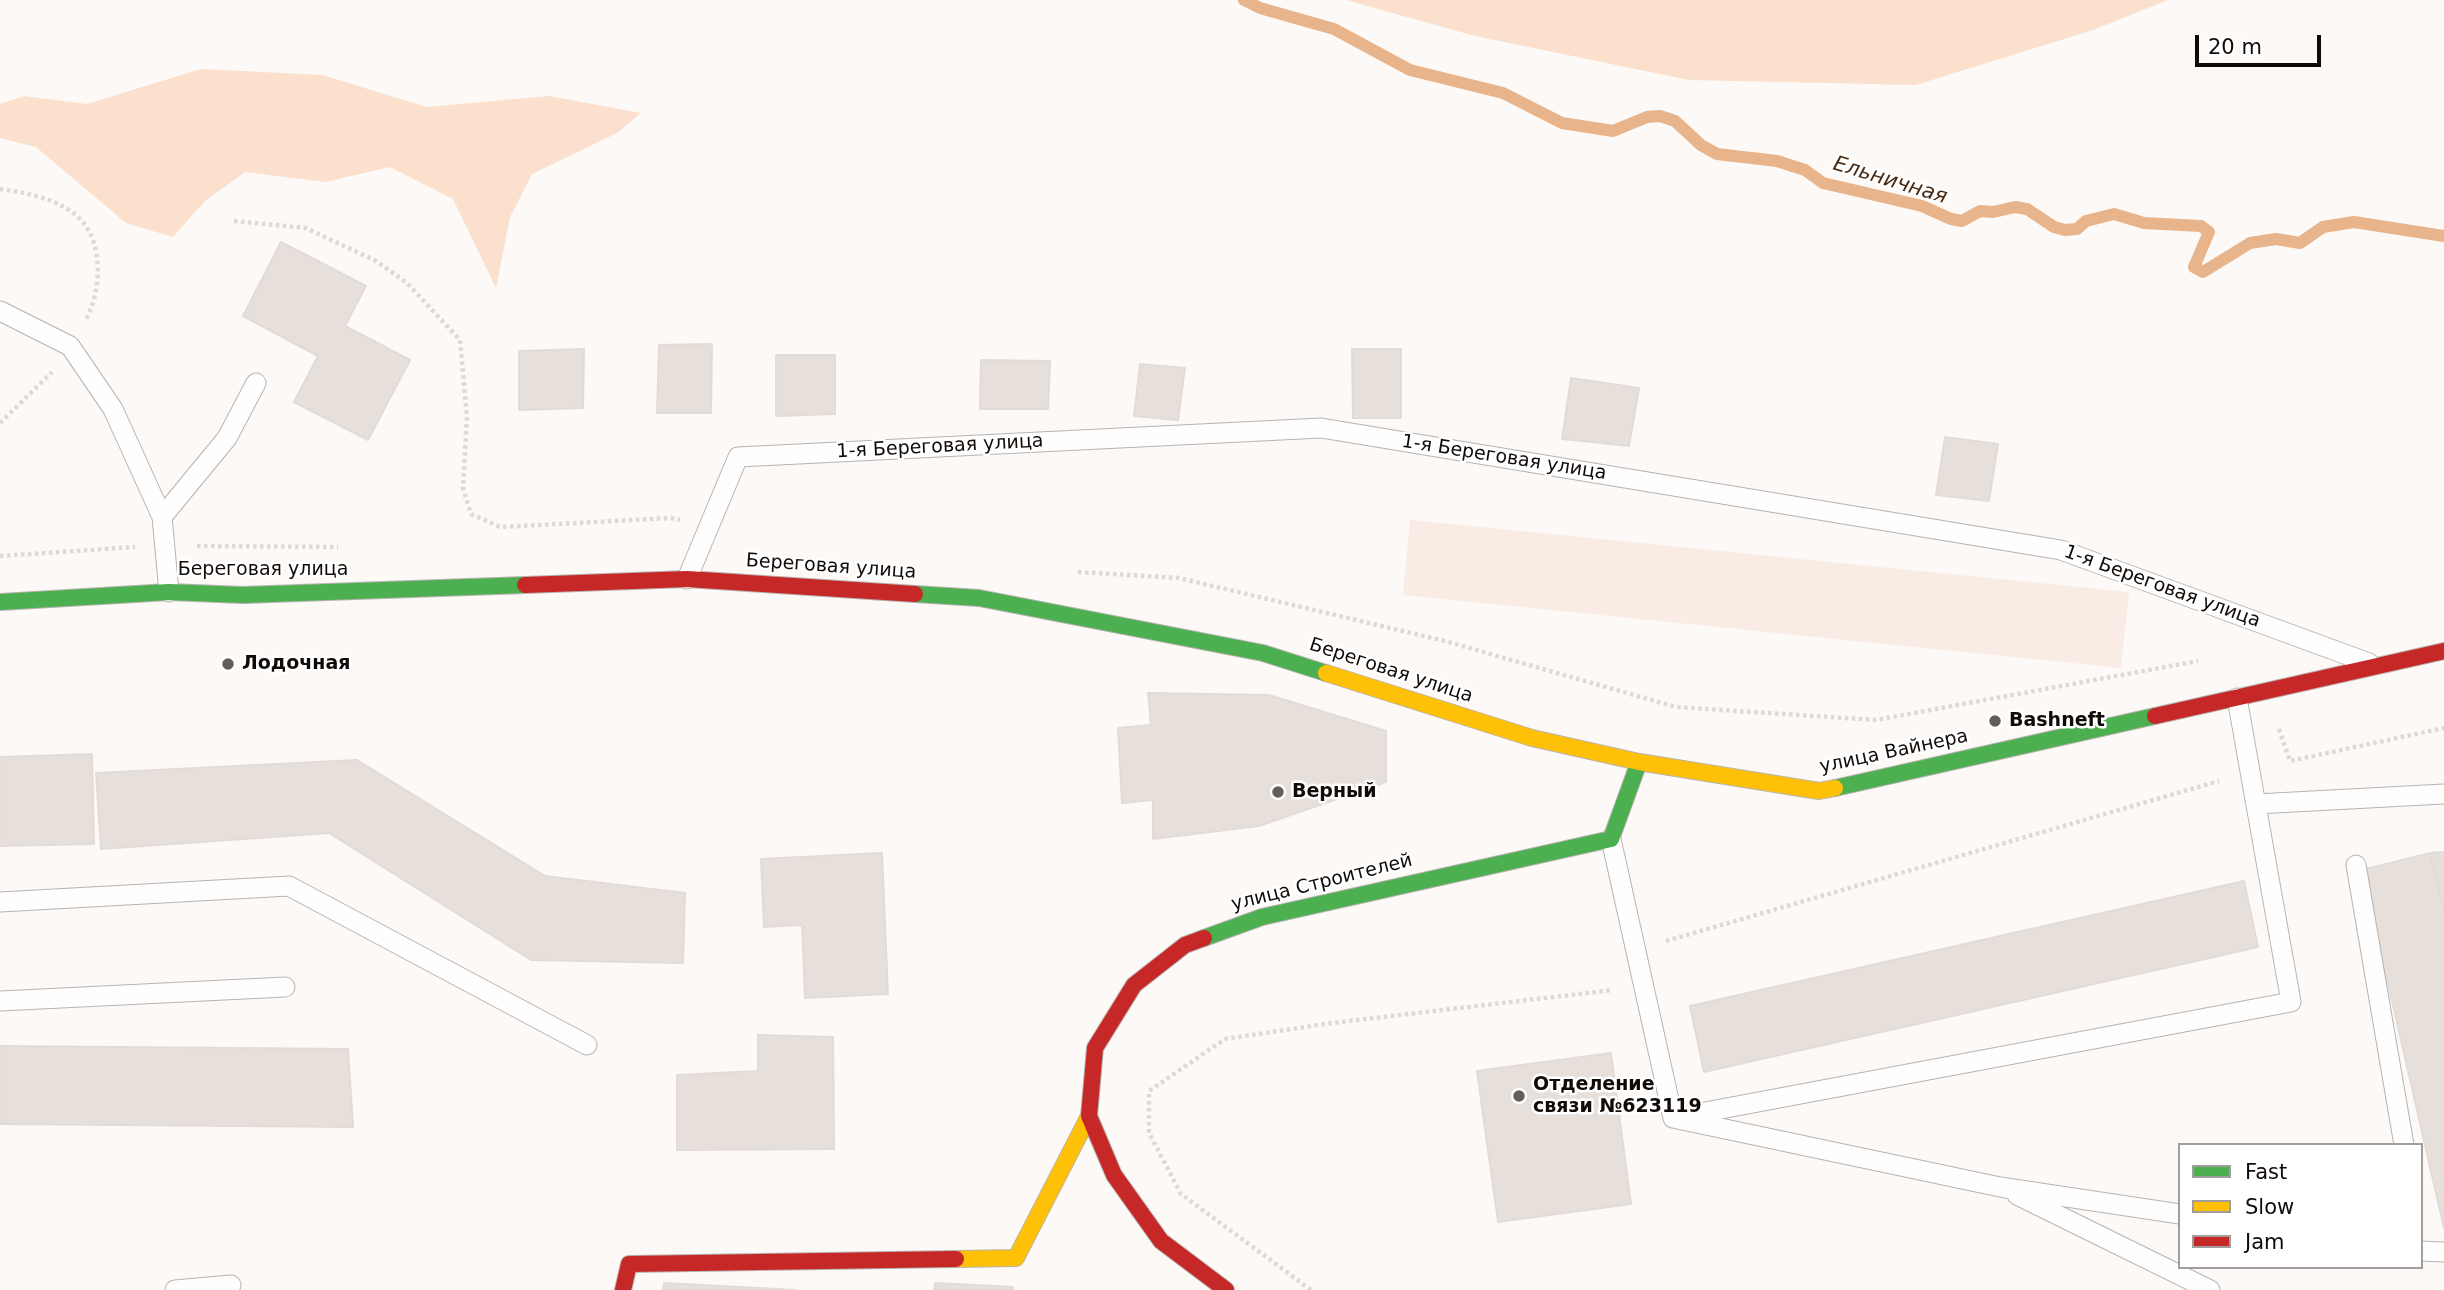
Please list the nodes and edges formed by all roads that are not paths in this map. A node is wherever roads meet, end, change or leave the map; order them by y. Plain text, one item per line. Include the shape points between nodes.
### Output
1 (0, 311) edge
2 (256, 383) dead end
3 (162, 517) junction
4 (687, 579) junction
5 (169, 592) junction
6 (0, 602) edge
7 (2444, 651) edge
8 (2378, 666) junction
9 (2237, 698) junction
10 (1639, 762) junction
11 (2444, 794) edge
12 (2256, 804) junction
13 (1611, 839) junction
14 (2356, 864) dead end
15 (0, 902) edge
16 (285, 987) dead end
17 (0, 1001) edge
18 (587, 1045) dead end
19 (1089, 1116) junction
20 (1673, 1118) junction
21 (2404, 1143) edge
22 (2000, 1187) junction
23 (2178, 1214) edge
24 (2423, 1250) edge
25 (2444, 1252) edge
26 (230, 1284) dead end
27 (176, 1290) edge
28 (623, 1290) edge
29 (1226, 1290) edge
30 (2210, 1290) edge

1 - 3 lane via 70,346 113,409
2 - 3 lane via 228,438
3 - 5 lane
4 - 5 main road, Береговая улица via 257,594
4 - 8 lane, 1-я Береговая улица via 738,457 1321,428 2061,550
4 - 10 main road, Береговая улица via 992,600 1263,653 1532,738
5 - 6 main road, Береговая улица
7 - 8 main road, улица Вайнера
8 - 9 main road, улица Вайнера
9 - 10 main road, улица Вайнера via 1819,791
9 - 12 lane
10 - 13 main road
11 - 12 lane
12 - 20 lane via 2291,1002
13 - 19 main road, улица Строителей via 1262,917 1185,945 1134,985 1095,1048
13 - 20 lane
14 - 21 lane
15 - 18 lane via 289,886
16 - 17 lane
19 - 28 main road via 1016,1258 629,1264
19 - 29 main road, улица Строителей via 1114,1175 1161,1241
20 - 22 lane
22 - 23 lane
22 - 30 lane
24 - 25 lane
26 - 27 lane

